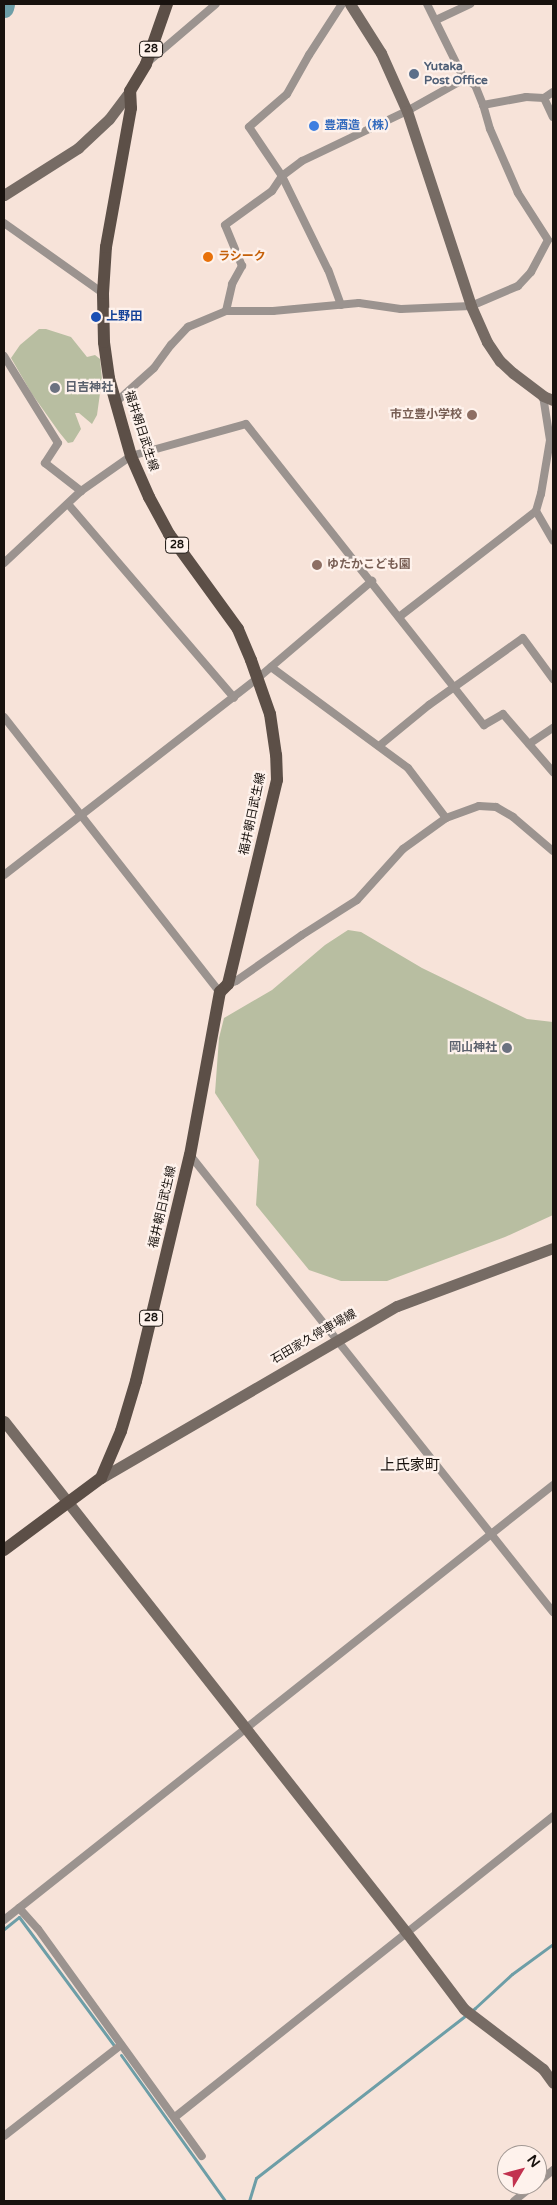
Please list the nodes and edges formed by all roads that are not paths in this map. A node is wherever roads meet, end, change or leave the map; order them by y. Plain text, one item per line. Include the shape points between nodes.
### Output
1 (166, 4) edge
2 (216, 4) edge
3 (342, 4) edge
4 (350, 4) edge
5 (427, 4) edge
6 (471, 4) edge
7 (436, 20) junction
8 (146, 64) junction
9 (464, 79) junction
10 (130, 91) junction
11 (553, 92) edge
12 (544, 98) junction
13 (483, 105) junction
14 (407, 111) junction
15 (553, 118) edge
16 (282, 176) junction
17 (4, 195) edge
18 (4, 223) edge
19 (553, 231) edge
20 (547, 237) junction
21 (103, 293) junction
22 (341, 305) junction
23 (472, 306) junction
24 (226, 311) junction
25 (4, 356) edge
26 (548, 398) edge
27 (116, 402) junction
28 (131, 456) junction
29 (81, 491) junction
30 (68, 504) junction
31 (536, 511) junction
32 (553, 541) edge
33 (4, 563) edge
34 (372, 581) junction
35 (399, 617) junction
36 (271, 667) junction
37 (258, 678) junction
38 (553, 679) edge
39 (454, 687) junction
40 (234, 698) junction
41 (4, 717) edge
42 (553, 728) edge
43 (529, 744) junction
44 (379, 746) junction
45 (553, 772) edge
46 (80, 814) junction
47 (446, 818) junction
48 (553, 851) edge
49 (4, 875) edge
50 (224, 988) junction
51 (190, 1156) junction
52 (553, 1248) edge
53 (338, 1339) junction
54 (4, 1420) edge
55 (101, 1478) junction
56 (553, 1485) edge
57 (69, 1503) junction
58 (491, 1533) junction
59 (4, 1550) edge
60 (553, 1612) edge
61 (246, 1728) junction
62 (553, 1816) edge
63 (19, 1908) junction
64 (4, 1920) edge
65 (406, 1932) junction
66 (121, 2045) junction
67 (553, 2083) edge
68 (174, 2117) junction
69 (4, 2136) edge
70 (202, 2156) dead end

1 - 8 main road, 福井朝日武生線 / 28
2 - 8 street
3 - 16 street via 287,94 249,127
4 - 14 street via 382,53
5 - 7 street
6 - 7 street
7 - 9 street
8 - 10 main road, 福井朝日武生線 / 28
9 - 13 street via 474,84
9 - 14 street
10 - 17 street via 109,119 78,148
10 - 21 main road, 福井朝日武生線 / 28 via 131,108 106,247
11 - 12 street
12 - 13 street via 526,97
12 - 15 street
13 - 20 street via 490,130 518,193
14 - 16 street via 302,162
14 - 23 street
16 - 22 street via 328,270
16 - 24 street via 272,191 225,225 242,266 232,284
18 - 21 street
19 - 20 street
20 - 23 street via 531,272 518,286
21 - 27 main road, 福井朝日武生線 / 28 via 104,342
22 - 23 street via 359,303 401,309
22 - 24 street
23 - 26 street via 487,342 500,362
24 - 27 street via 188,327 154,368
25 - 29 street via 58,443 45,463
26 - 31 street via 550,440
27 - 28 main road, 福井朝日武生線 / 28
28 - 29 street
28 - 34 street via 246,424
28 - 37 main road, 福井朝日武生線 / 28 via 169,534 238,629
29 - 30 street
30 - 33 street
30 - 40 street
31 - 32 street
31 - 35 street
34 - 35 street
34 - 36 street
35 - 39 street
36 - 37 street
36 - 44 street
37 - 40 street
37 - 50 main road, 福井朝日武生線 / 28 via 270,714 277,780
38 - 39 street via 523,638
39 - 43 street via 484,725 503,714
39 - 44 street
40 - 46 street
41 - 46 street
42 - 43 street
43 - 45 street
44 - 47 street via 408,768
46 - 49 street
46 - 50 street
47 - 48 street via 479,806 496,807
47 - 50 street via 403,849 357,900
50 - 51 main road, 福井朝日武生線 / 28
51 - 53 street
51 - 55 main road, 福井朝日武生線 / 28 via 136,1380 121,1431
52 - 53 street, 石田家久停車場線 via 397,1306
53 - 55 street, 石田家久停車場線
53 - 58 street
54 - 57 street
55 - 57 main road, 福井朝日武生線 / 28
56 - 58 street
57 - 59 main road, 福井朝日武生線 / 28
57 - 61 street
58 - 60 street
58 - 61 street
61 - 63 street
61 - 65 street
62 - 65 street
63 - 64 street
63 - 66 street via 38,1929
65 - 67 street via 468,2013 542,2069
65 - 68 street
66 - 68 street
66 - 69 street
68 - 70 street

